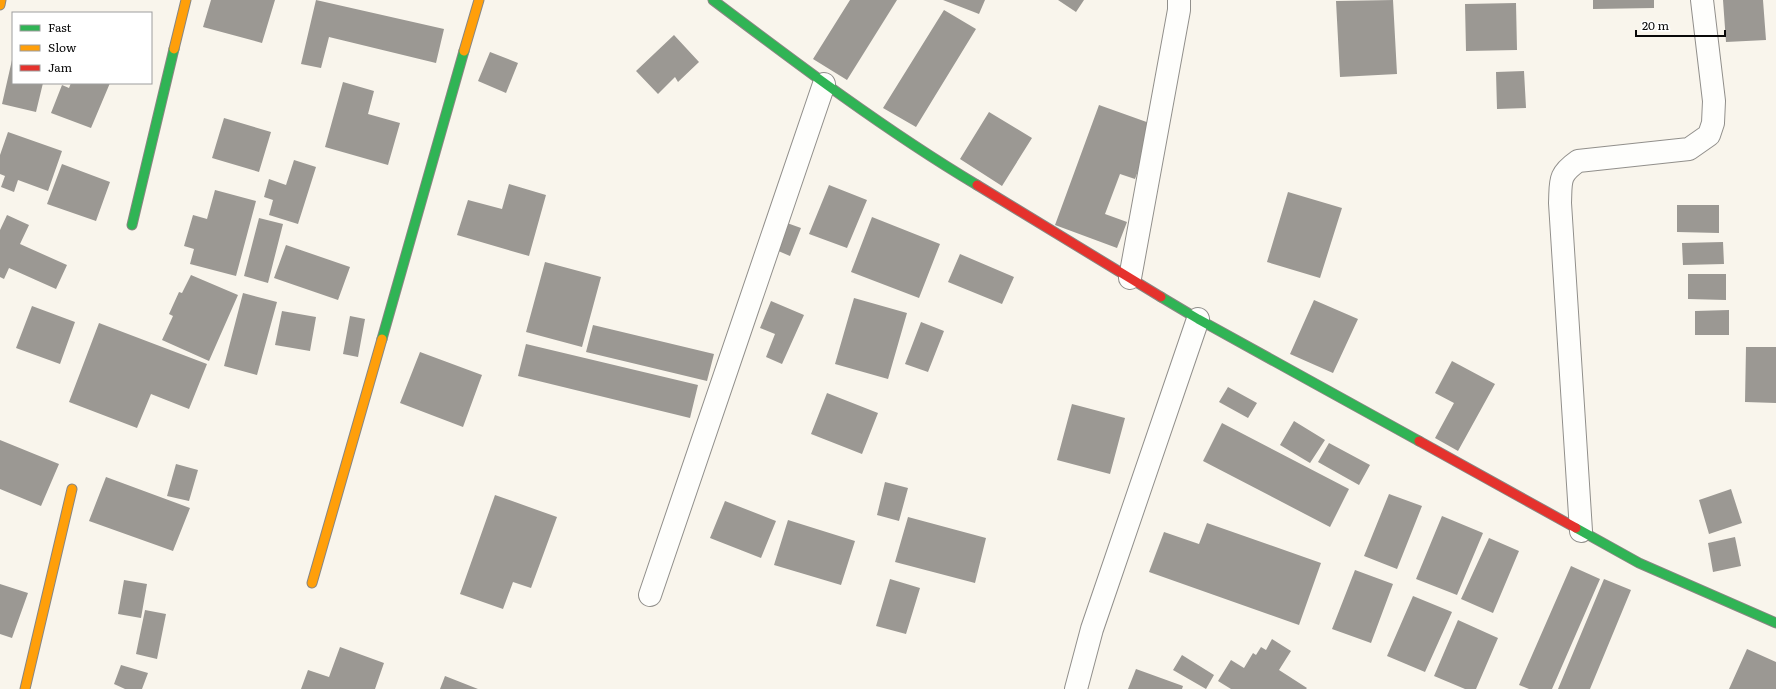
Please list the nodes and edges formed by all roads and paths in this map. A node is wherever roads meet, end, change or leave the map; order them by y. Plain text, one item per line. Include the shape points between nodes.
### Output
1 (1, 0) edge
2 (186, 0) edge
3 (479, 0) edge
4 (713, 0) edge
5 (1179, 0) edge
6 (1702, 0) edge
7 (0, 5) edge
8 (824, 84) junction
9 (132, 225) dead end
10 (1130, 278) junction
11 (1198, 319) junction
12 (72, 489) dead end
13 (1581, 531) junction
14 (312, 583) dead end
15 (650, 595) dead end
16 (1776, 623) edge
17 (25, 689) edge
18 (1076, 689) edge

1 - 7 street
2 - 9 street
3 - 14 street
4 - 8 street
5 - 10 street
6 - 13 street via 1714,101 1713,123 1709,135 1689,149 1578,162 1567,169 1561,180 1560,204
8 - 10 street via 942,164
8 - 15 street
10 - 11 street
11 - 13 street
11 - 18 street via 1092,628
12 - 17 street
13 - 16 street via 1639,563

